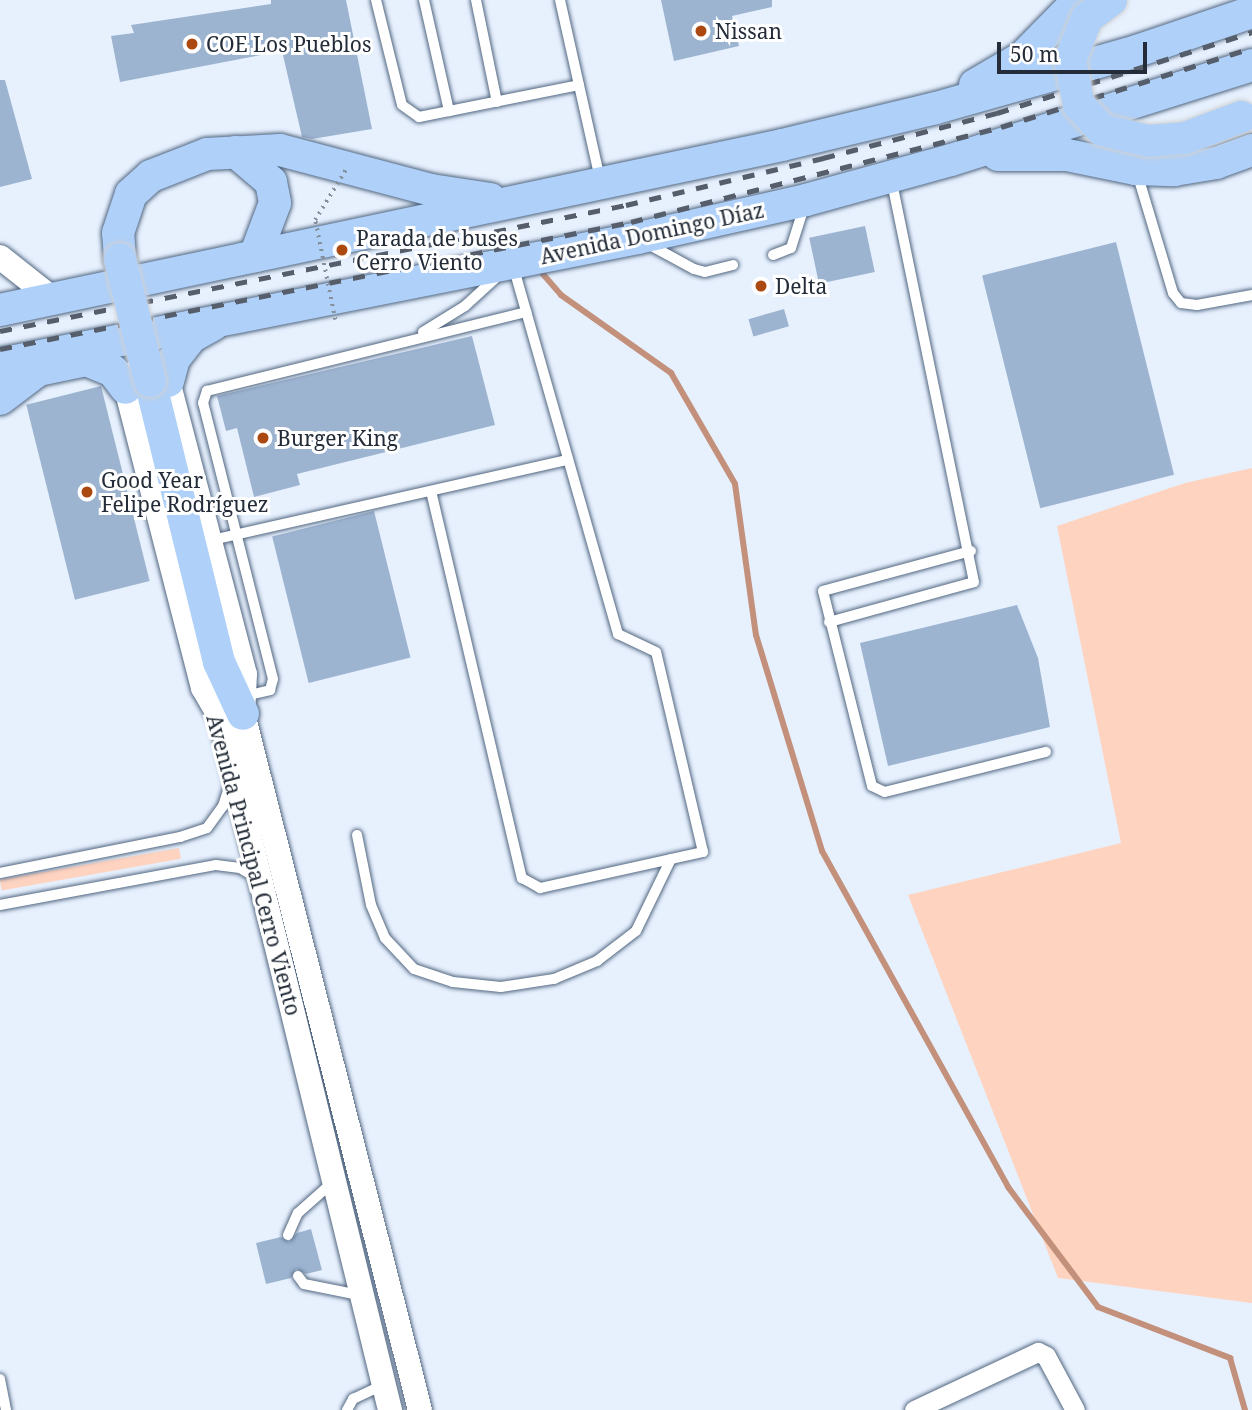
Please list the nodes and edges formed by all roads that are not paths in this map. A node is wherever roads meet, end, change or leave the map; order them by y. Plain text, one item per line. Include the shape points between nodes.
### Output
1 (376, 0) edge
2 (424, 0) edge
3 (476, 0) edge
4 (560, 0) edge
5 (1079, 0) edge
6 (1111, 0) edge
7 (1252, 12) edge
8 (1252, 65) edge
9 (579, 85) junction
10 (497, 102) junction
11 (936, 108) junction
12 (449, 111) junction
13 (1246, 115) edge
14 (1252, 150) edge
15 (236, 152) junction
16 (951, 160) junction
17 (1136, 169) junction
18 (890, 176) junction
19 (601, 183) junction
20 (806, 200) junction
21 (509, 202) junction
22 (638, 238) junction
23 (774, 255) dead end
24 (254, 256) junction
25 (0, 257) edge
26 (512, 262) junction
27 (733, 265) dead end
28 (1252, 295) edge
29 (52, 298) junction
30 (0, 310) edge
31 (526, 312) junction
32 (228, 318) junction
33 (191, 337) junction
34 (410, 339) junction
35 (86, 360) junction
36 (0, 364) edge
37 (148, 383) junction
38 (0, 399) edge
39 (568, 460) junction
40 (431, 491) junction
41 (236, 535) junction
42 (208, 541) junction
43 (971, 551) junction
44 (830, 622) junction
45 (236, 710) junction
46 (1046, 752) dead end
47 (233, 773) junction
48 (357, 835) dead end
49 (671, 859) junction
50 (0, 873) edge
51 (261, 880) junction
52 (0, 905) edge
53 (334, 1181) junction
54 (288, 1235) dead end
55 (298, 1276) dead end
56 (361, 1295) junction
57 (0, 1378) edge
58 (384, 1385) junction
59 (6, 1410) edge
60 (347, 1410) edge
61 (390, 1410) edge
62 (420, 1410) edge
63 (914, 1410) edge
64 (1075, 1410) edge

1 - 12 lane via 402,105 419,117
2 - 12 lane
3 - 10 lane
4 - 9 lane
5 - 11 main road via 1023,57
6 - 13 main road, bridge via 1087,18 1070,60 1079,105 1102,130 1149,141 1185,138
7 - 11 main road via 1137,51
8 - 16 main road, Avenida Domingo Díaz
9 - 10 lane
9 - 19 lane
10 - 12 lane
11 - 19 main road
14 - 17 main road via 1174,170
15 - 21 main road via 280,150 431,190
15 - 24 main road via 271,182 275,203
15 - 37 main road, bridge via 174,164 131,194 118,233 120,259
16 - 17 main road via 1067,155
16 - 18 main road, Avenida Domingo Díaz
17 - 28 lane via 1173,293 1181,303 1197,305
18 - 20 main road, Avenida Domingo Díaz
18 - 43 lane
19 - 21 main road
20 - 22 main road, Avenida Domingo Díaz
20 - 23 lane via 792,248
21 - 24 main road
22 - 26 main road, Avenida Domingo Díaz
22 - 27 lane via 694,269 705,272
24 - 29 main road
25 - 29 street
26 - 31 lane
26 - 32 main road, Avenida Domingo Díaz
26 - 34 lane via 465,306
29 - 30 main road
31 - 34 lane
31 - 39 lane
32 - 33 main road
32 - 36 main road, Avenida Domingo Díaz
33 - 35 main road
33 - 37 main road
34 - 41 lane via 207,391 203,403
35 - 37 main road
35 - 38 main road via 37,370
37 - 42 street, Avenida Principal Cerro Viento
37 - 45 main road via 219,662
37 - 45 street, Avenida Principal Cerro Viento via 203,688
39 - 40 lane
39 - 49 lane via 618,634 656,652 703,852
40 - 41 lane
40 - 49 lane via 522,878 540,888
41 - 42 lane
41 - 45 lane via 273,685
42 - 45 street, Avenida Principal Cerro Viento via 246,674
43 - 44 lane via 974,582 966,587
43 - 44 lane via 831,585 823,591
44 - 46 lane via 872,786 878,790
45 - 47 street, Avenida Principal Cerro Viento
45 - 62 street, Avenida Principal Cerro Viento
47 - 50 lane via 223,807 207,828
47 - 51 street, Avenida Principal Cerro Viento
48 - 49 lane via 372,905 385,938 414,969 453,982 501,987 554,979 597,961 636,931
51 - 52 lane via 240,868 216,865
51 - 53 street, Avenida Principal Cerro Viento
53 - 54 lane via 298,1213
53 - 56 street, Avenida Principal Cerro Viento
55 - 56 lane via 304,1284
56 - 58 street, Avenida Principal Cerro Viento
57 - 59 lane
58 - 60 lane via 353,1399
58 - 61 street, Avenida Principal Cerro Viento
63 - 64 street via 1027,1353 1038,1352 1046,1356

